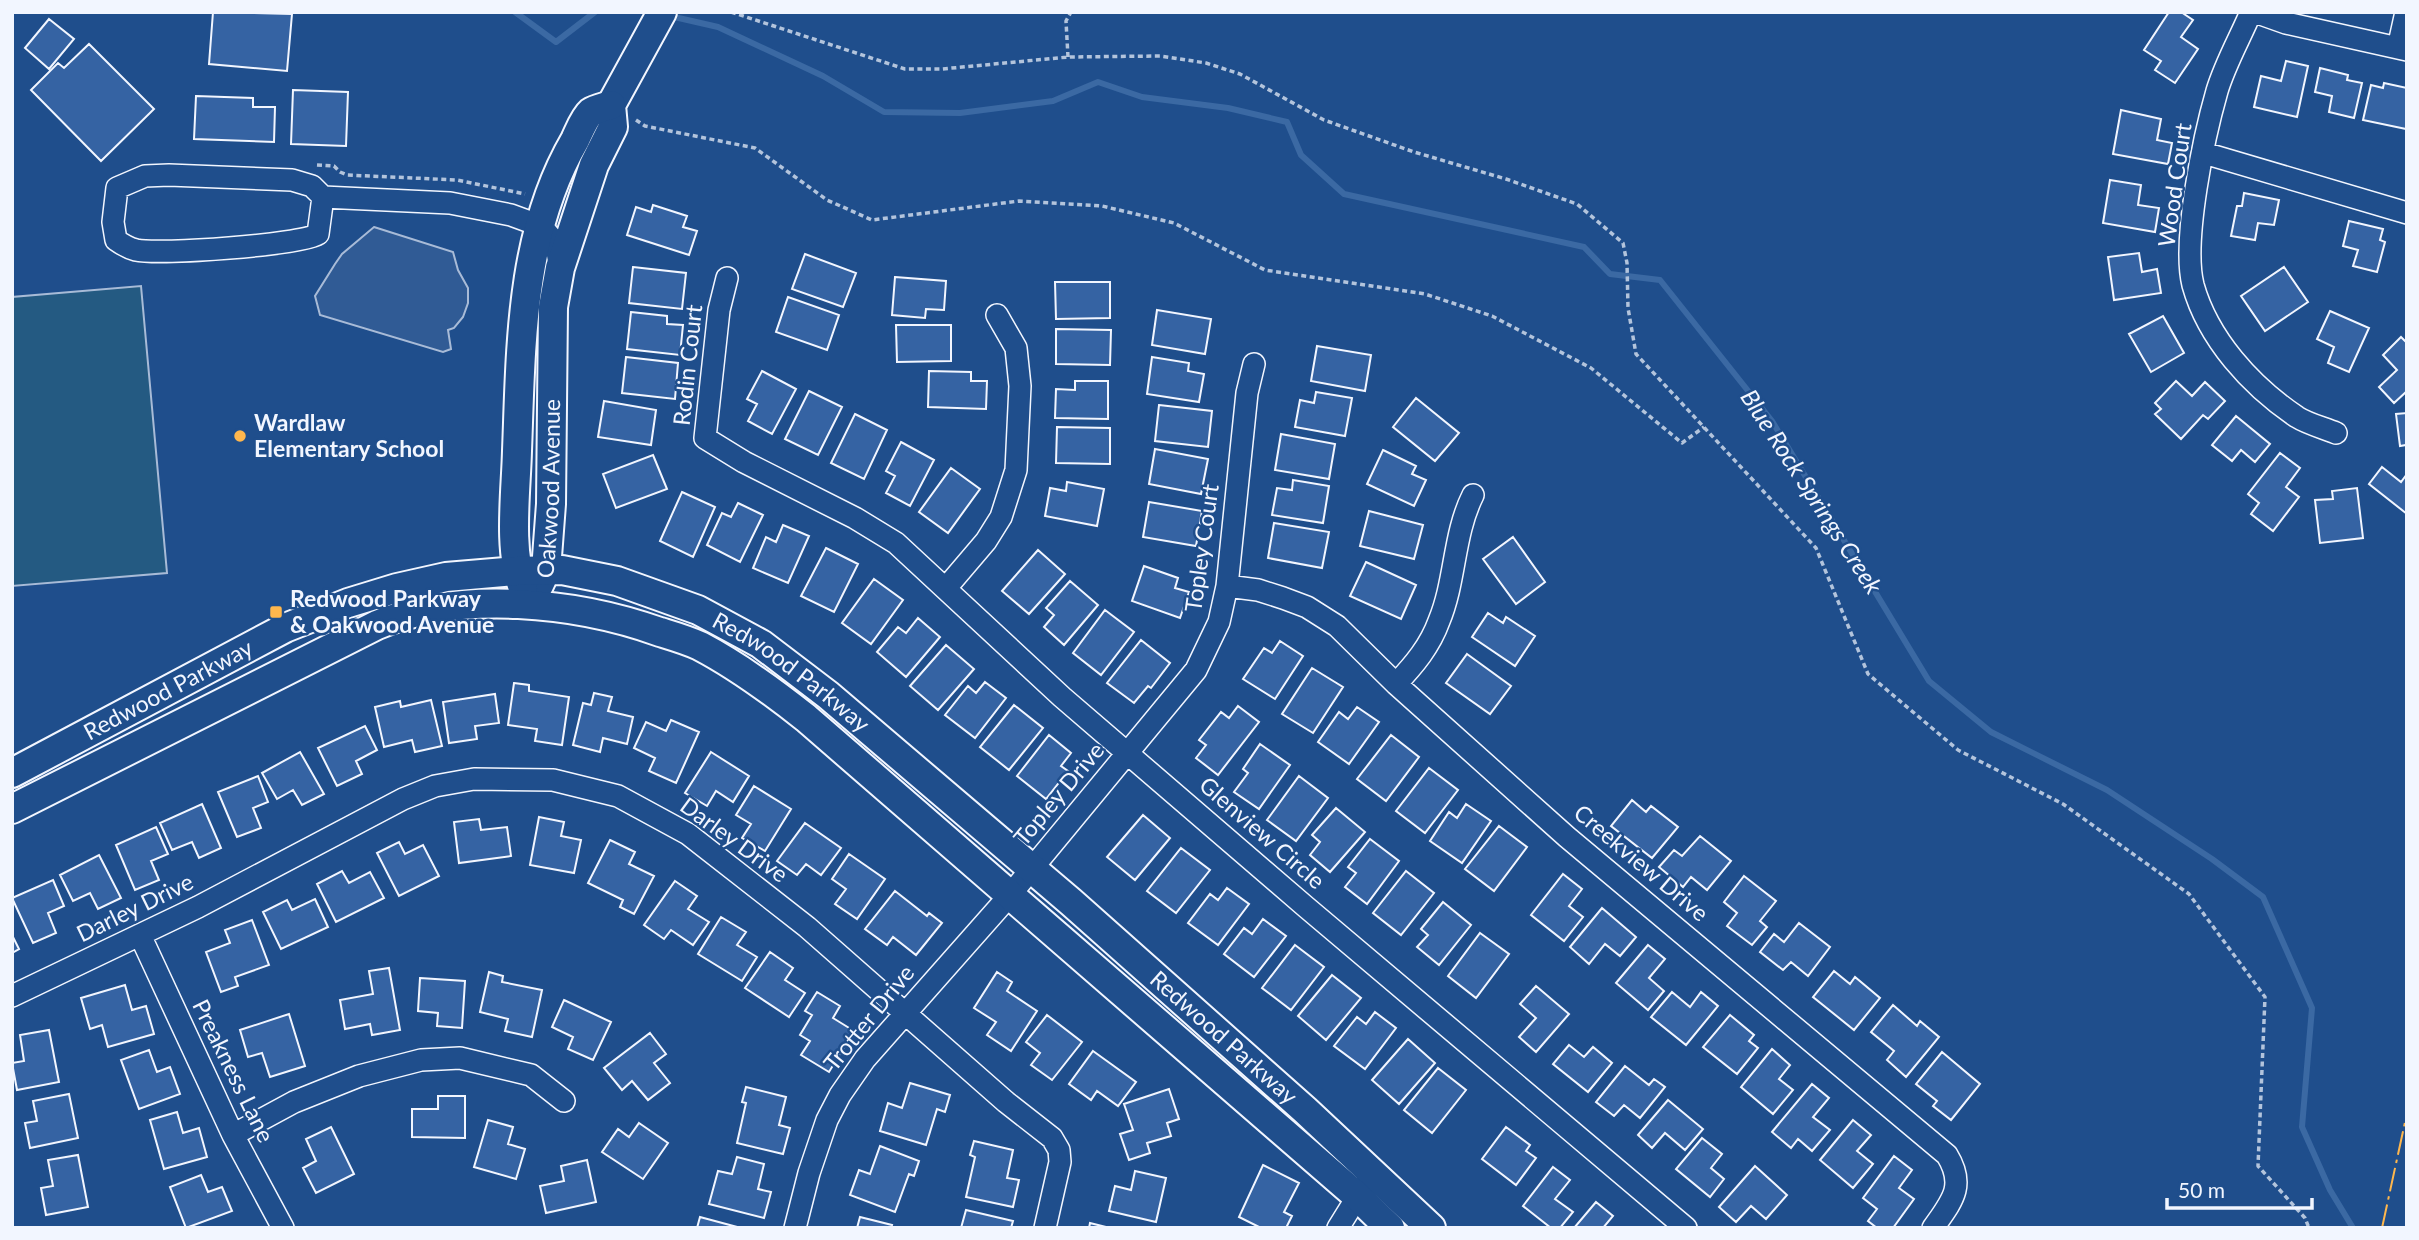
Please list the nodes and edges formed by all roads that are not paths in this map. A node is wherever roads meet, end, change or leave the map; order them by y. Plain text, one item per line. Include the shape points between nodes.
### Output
1 (662, 12) edge
2 (2253, 12) edge
3 (2406, 12) edge
4 (2403, 49) edge
5 (611, 104) junction
6 (2204, 153) junction
7 (323, 197) junction
8 (2407, 213) edge
9 (541, 226) junction
10 (560, 268) junction
11 (727, 278) dead end
12 (998, 315) dead end
13 (1254, 364) dead end
14 (2336, 433) dead end
15 (798, 488) joint
16 (1473, 495) dead end
17 (546, 570) junction
18 (516, 571) junction
19 (1227, 586) junction
20 (946, 588) junction
21 (530, 603) junction
22 (1396, 684) junction
23 (1128, 753) junction
24 (12, 773) edge
25 (12, 809) edge
26 (1031, 869) junction
27 (1010, 895) junction
28 (140, 935) junction
29 (12, 996) edge
30 (905, 1014) junction
31 (564, 1101) dead end
32 (233, 1135) junction
33 (1373, 1173) junction
34 (1357, 1196) junction
35 (283, 1228) edge
36 (795, 1228) edge
37 (1045, 1228) edge
38 (1338, 1228) edge
39 (1390, 1228) edge
40 (1431, 1228) edge
41 (1686, 1228) edge
42 (1933, 1228) edge

1 - 5 main road, Oakwood Avenue
2 - 4 street
2 - 6 street, Wood Court via 2218,89
3 - 4 street
5 - 9 main road, Oakwood Avenue via 591,113 567,153
5 - 10 main road, Oakwood Avenue via 613,127 594,165
6 - 8 street
6 - 14 street, Wood Court via 2189,256 2202,312 2220,344 2244,372 2298,418
7 - 7 street via 313,186 292,180 153,175 117,188 113,208 117,240 127,247 157,252 306,239 318,234
7 - 9 street via 450,203
9 - 10 street via 555,242
9 - 18 main road, Oakwood Avenue via 524,307
10 - 17 main road, Oakwood Avenue via 552,317
11 - 15 street, Rodin Court via 719,310 705,438
12 - 20 street via 1016,348 1020,386 1016,470 1001,517
13 - 19 street, Topley Court
15 - 20 street, Glenview Circle via 895,544
16 - 22 street via 1461,523 1440,621 1429,645
17 - 18 main road, Redwood Parkway
17 - 21 main road, Oakwood Avenue
17 - 26 main road, Redwood Parkway via 617,581 698,610 761,644 849,712
18 - 21 main road, Oakwood Avenue
18 - 24 main road, Redwood Parkway via 446,577 397,588 285,628
19 - 22 street, Creekview Drive via 1258,590 1307,607 1337,626
19 - 23 street, Topley Court via 1219,622 1196,670
20 - 23 street, Glenview Circle
21 - 25 main road, Redwood Parkway via 476,604 417,612 381,623
21 - 27 main road, Redwood Parkway via 579,609 640,625 697,645 754,677
22 - 42 street, Creekview Drive via 1567,837 1947,1155 1956,1187
23 - 26 street, Topley Drive
23 - 41 street, Glenview Circle
26 - 27 street, Trotter Drive
26 - 33 main road, Redwood Parkway
27 - 30 street, Trotter Drive
27 - 34 main road, Redwood Parkway
28 - 29 street, Darley Drive
28 - 30 street, Darley Drive via 435,786 474,779 553,780 618,796 688,834 807,927
28 - 32 street, Preakness Lane
30 - 36 street, Trotter Drive via 864,1059 836,1103 809,1173
30 - 37 street, Darley Drive via 1052,1138 1060,1162
31 - 32 street via 531,1075 460,1058 421,1060 359,1076 294,1102
32 - 35 street, Preakness Lane
33 - 34 street
33 - 40 main road, Redwood Parkway
34 - 38 street
34 - 39 main road, Redwood Parkway

